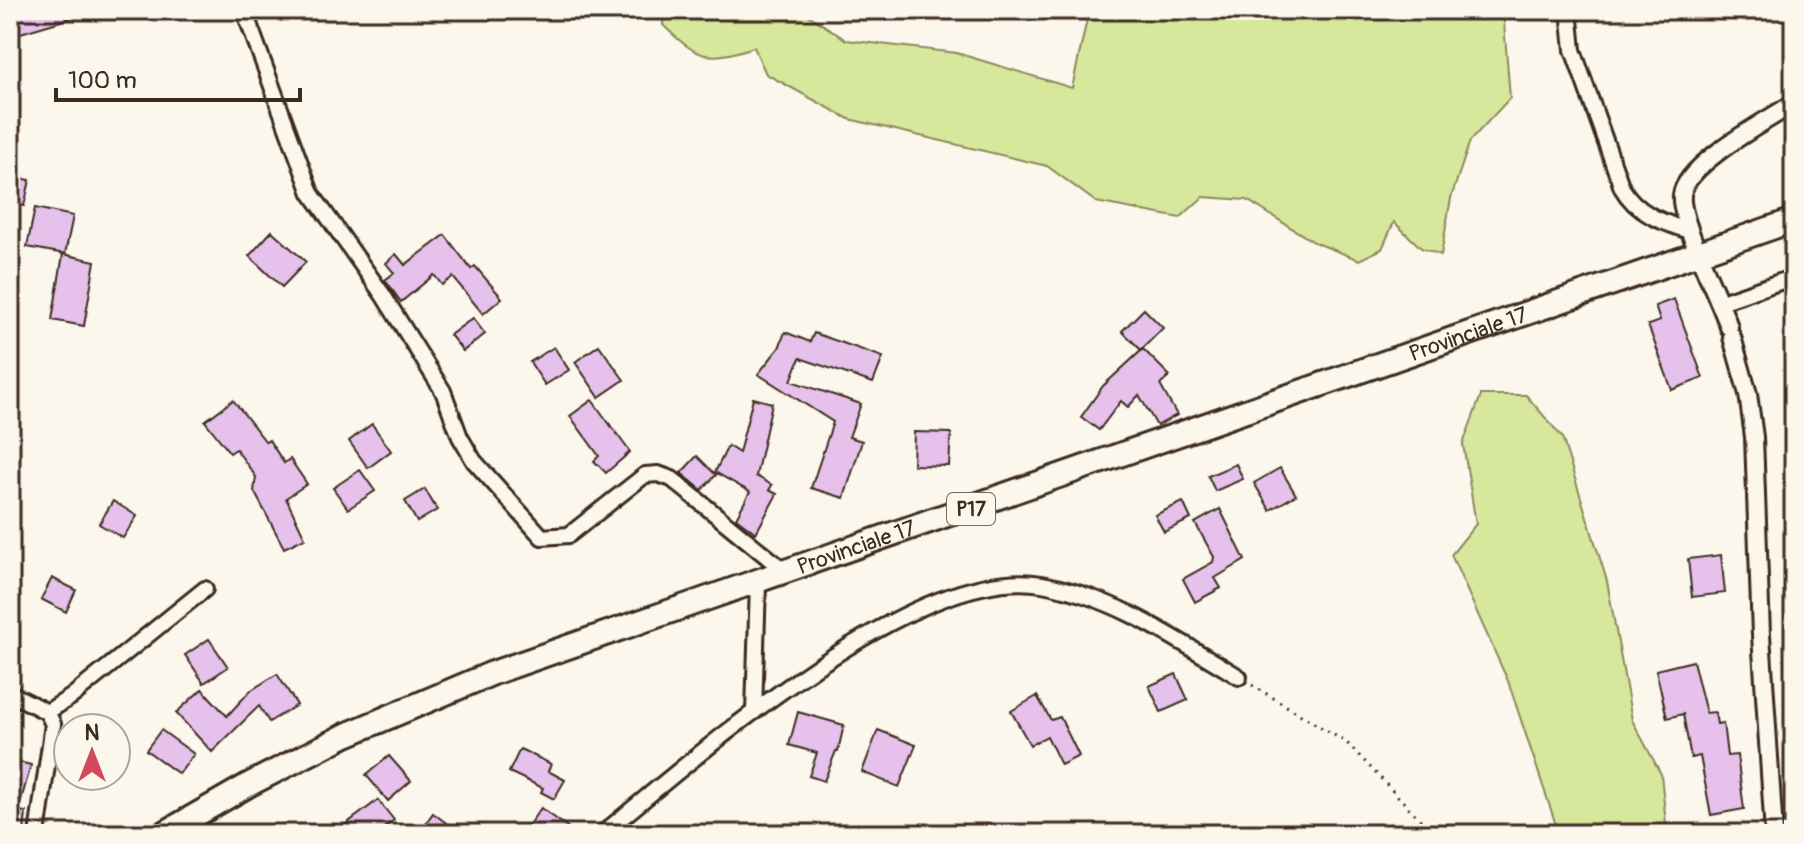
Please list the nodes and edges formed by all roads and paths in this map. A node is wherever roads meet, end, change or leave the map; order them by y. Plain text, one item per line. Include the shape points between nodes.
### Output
1 (244, 10) edge
2 (1569, 10) edge
3 (1794, 103) edge
4 (1794, 220) edge
5 (1689, 231) junction
6 (1700, 253) junction
7 (1794, 277) edge
8 (1721, 302) junction
9 (787, 573) junction
10 (758, 583) junction
11 (205, 589) dead end
12 (1239, 677) joint
13 (10, 693) edge
14 (47, 712) junction
15 (754, 712) junction
16 (37, 834) edge
17 (163, 834) edge
18 (602, 834) edge
19 (1434, 834) edge
20 (1774, 834) edge

1 - 9 street via 311,193 443,391 474,461 529,526 542,537 569,535 645,475 658,474 672,479
2 - 5 street via 1573,50 1622,188 1631,204
3 - 5 street via 1689,178 1682,193
4 - 6 main road, Provinciale 17 / P17
5 - 6 street
6 - 8 street
6 - 9 main road, Provinciale 17 / P17
7 - 8 street
8 - 20 street via 1748,394 1754,437
9 - 10 main road, Provinciale 17 / P17
10 - 15 street
10 - 17 main road, Provinciale 17 / P17 via 479,679 346,735
11 - 14 street
12 - 15 street via 1112,605 1067,590 1014,582 968,590 889,625 822,663
12 - 19 path via 1347,743
13 - 14 street
14 - 16 street via 53,740
15 - 18 street

